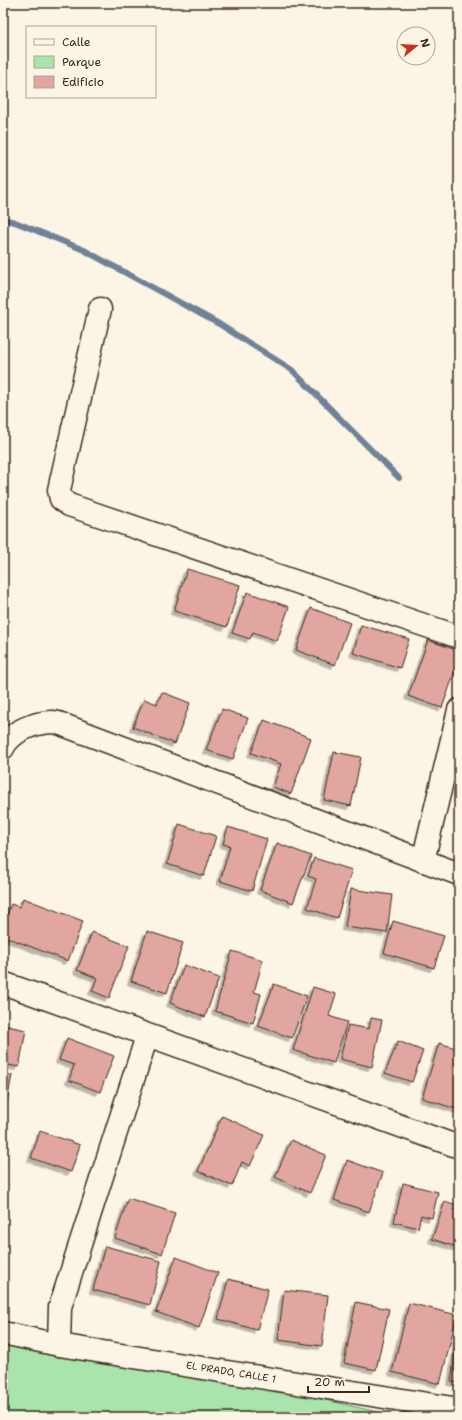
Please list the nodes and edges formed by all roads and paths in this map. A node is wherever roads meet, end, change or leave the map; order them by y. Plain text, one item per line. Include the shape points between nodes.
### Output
1 (100, 309) dead end
2 (459, 637) edge
3 (459, 710) edge
4 (3, 748) edge
5 (423, 861) junction
6 (459, 874) edge
7 (3, 983) edge
8 (147, 1036) junction
9 (459, 1147) edge
10 (3, 1333) edge
11 (59, 1345) junction
12 (459, 1409) edge

1 - 2 street via 59,490 61,500 76,508
3 - 5 street
4 - 5 street via 16,733 31,725 52,722
5 - 6 street
7 - 8 street
8 - 9 street
8 - 11 street via 60,1307
10 - 11 street, EL PRADO, CALLE 1
11 - 12 street, EL PRADO, CALLE 1

